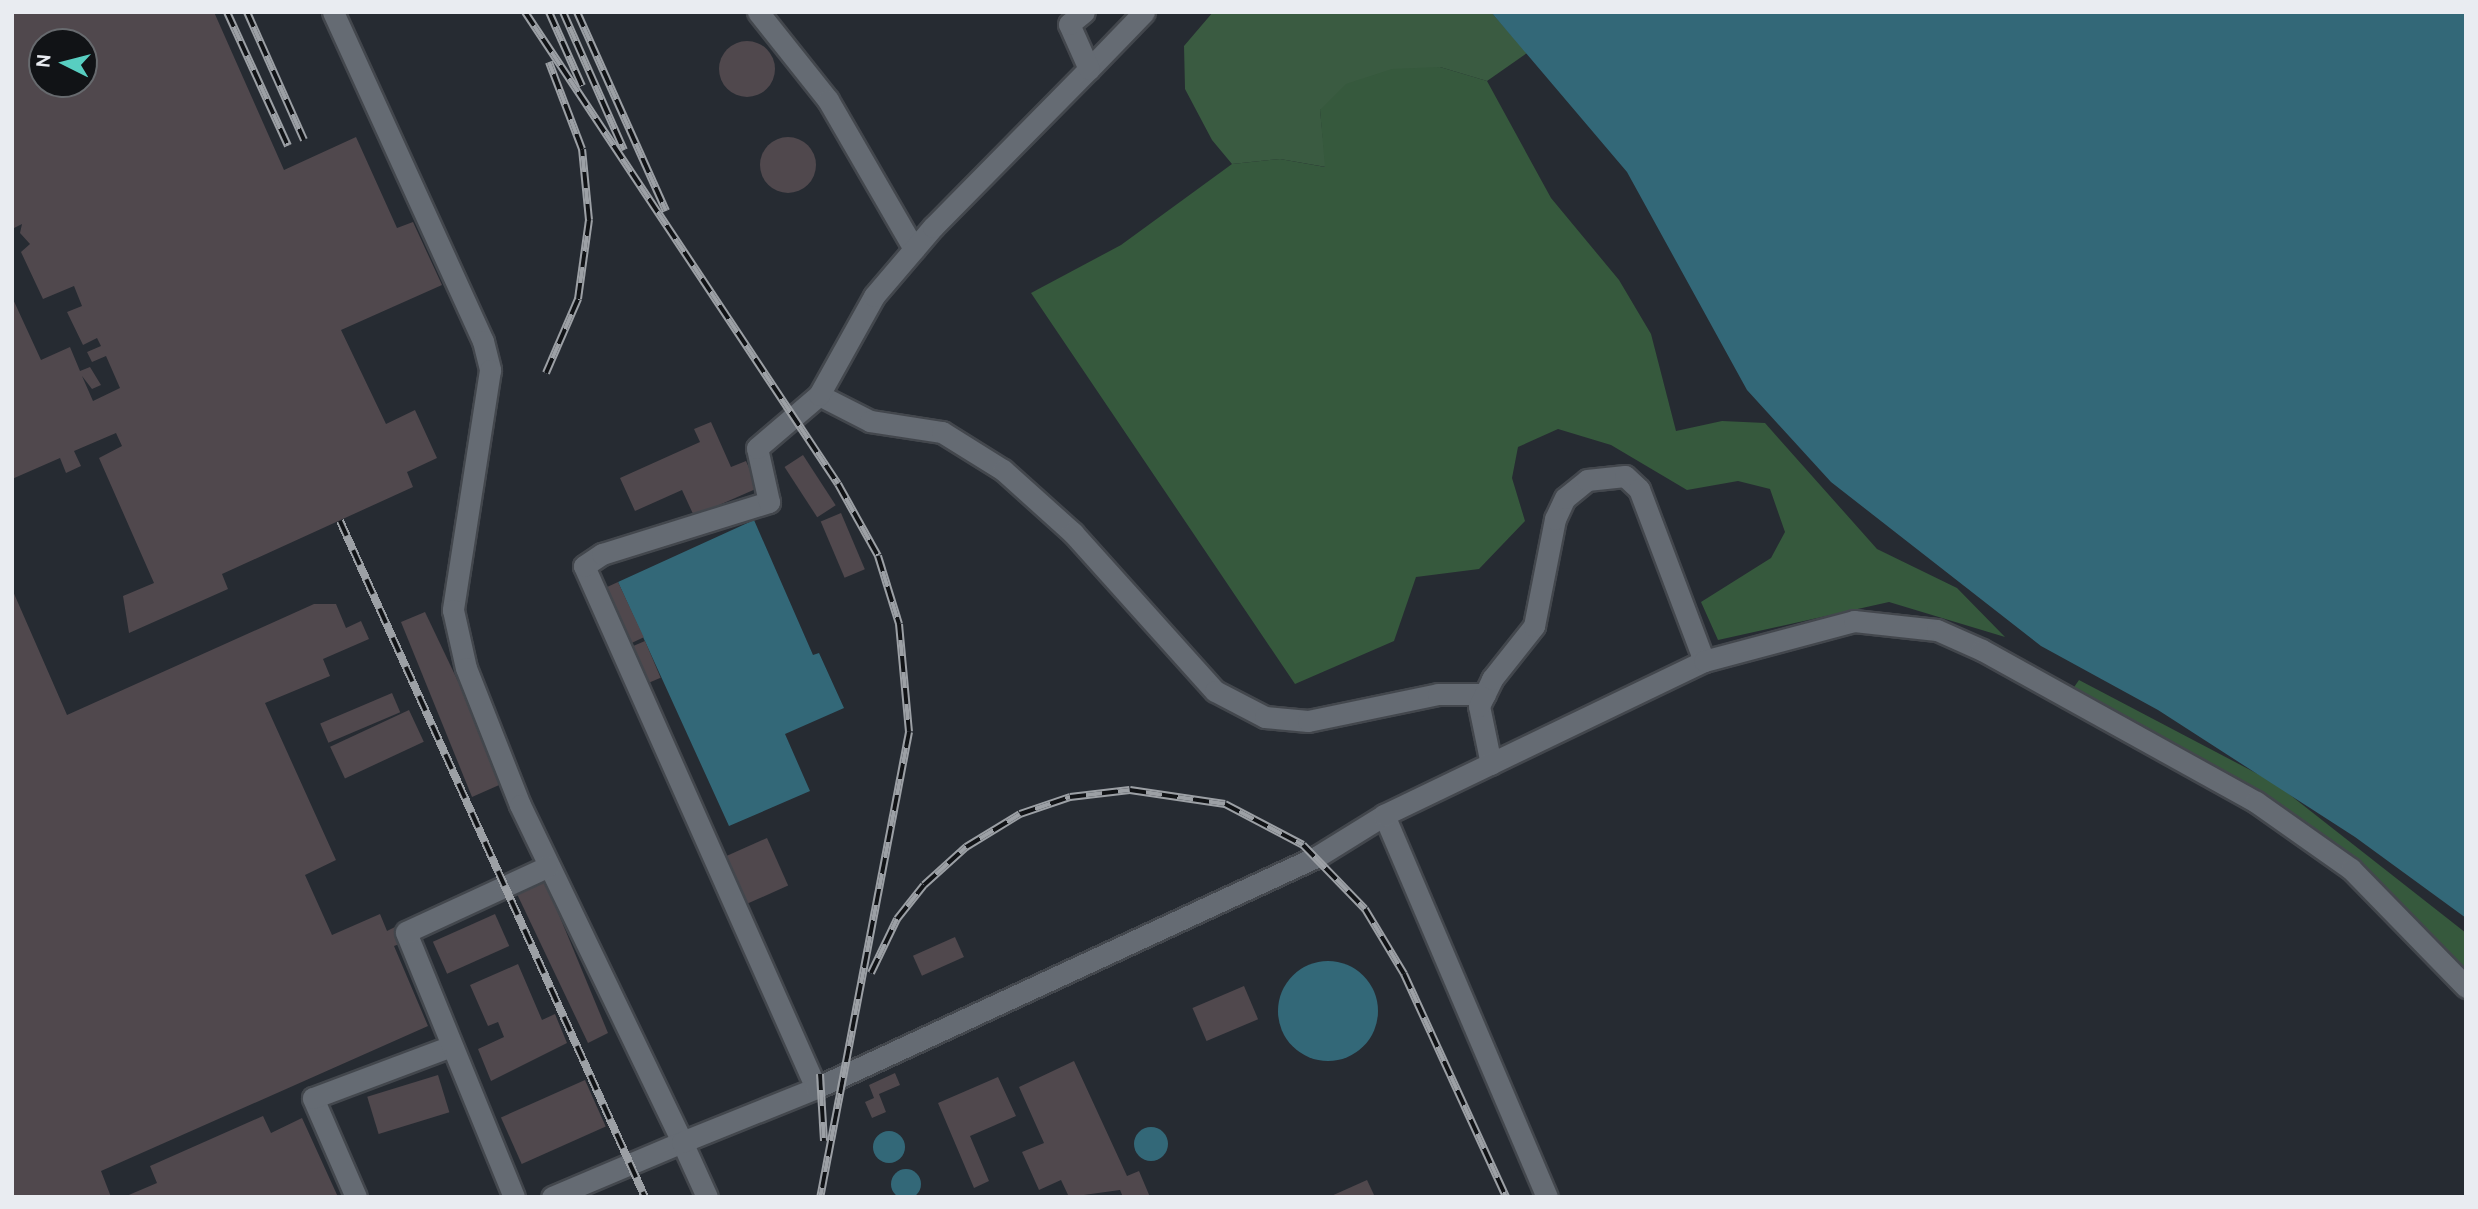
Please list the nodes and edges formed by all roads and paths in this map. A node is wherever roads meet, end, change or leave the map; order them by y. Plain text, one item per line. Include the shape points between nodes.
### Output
1 (333, 12) edge
2 (758, 12) edge
3 (1084, 12) edge
4 (1144, 12) edge
5 (1089, 69) junction
6 (914, 249) junction
7 (819, 395) junction
8 (1704, 661) junction
9 (1485, 694) junction
10 (1491, 764) junction
11 (1384, 815) junction
12 (549, 866) junction
13 (2466, 988) edge
14 (449, 1047) junction
15 (816, 1088) junction
16 (682, 1142) junction
17 (598, 1188) edge
18 (356, 1197) edge
19 (514, 1197) edge
20 (552, 1197) edge
21 (707, 1197) edge
22 (1547, 1197) edge

1 - 12 lane via 483,341 489,370 483,435 453,610 466,668
2 - 6 lane via 828,100
3 - 5 lane via 1069,24
4 - 5 lane
5 - 6 lane
6 - 7 lane via 874,296
7 - 9 lane via 870,421 942,432 1003,470 1073,533 1214,691 1265,717 1308,721 1438,694
7 - 15 lane via 757,448 769,502 603,554 584,566
8 - 9 lane via 1639,489 1625,476 1604,476 1565,498 1534,626
8 - 10 lane
8 - 13 lane via 1775,637 1854,621 1937,630 2256,802 2351,869
9 - 10 lane via 1481,731
10 - 11 lane
11 - 15 lane via 1318,856
11 - 22 lane
12 - 14 lane via 406,932
12 - 16 lane
14 - 18 lane via 313,1098
14 - 19 lane
15 - 16 lane
16 - 17 lane
16 - 21 lane
17 - 20 lane

